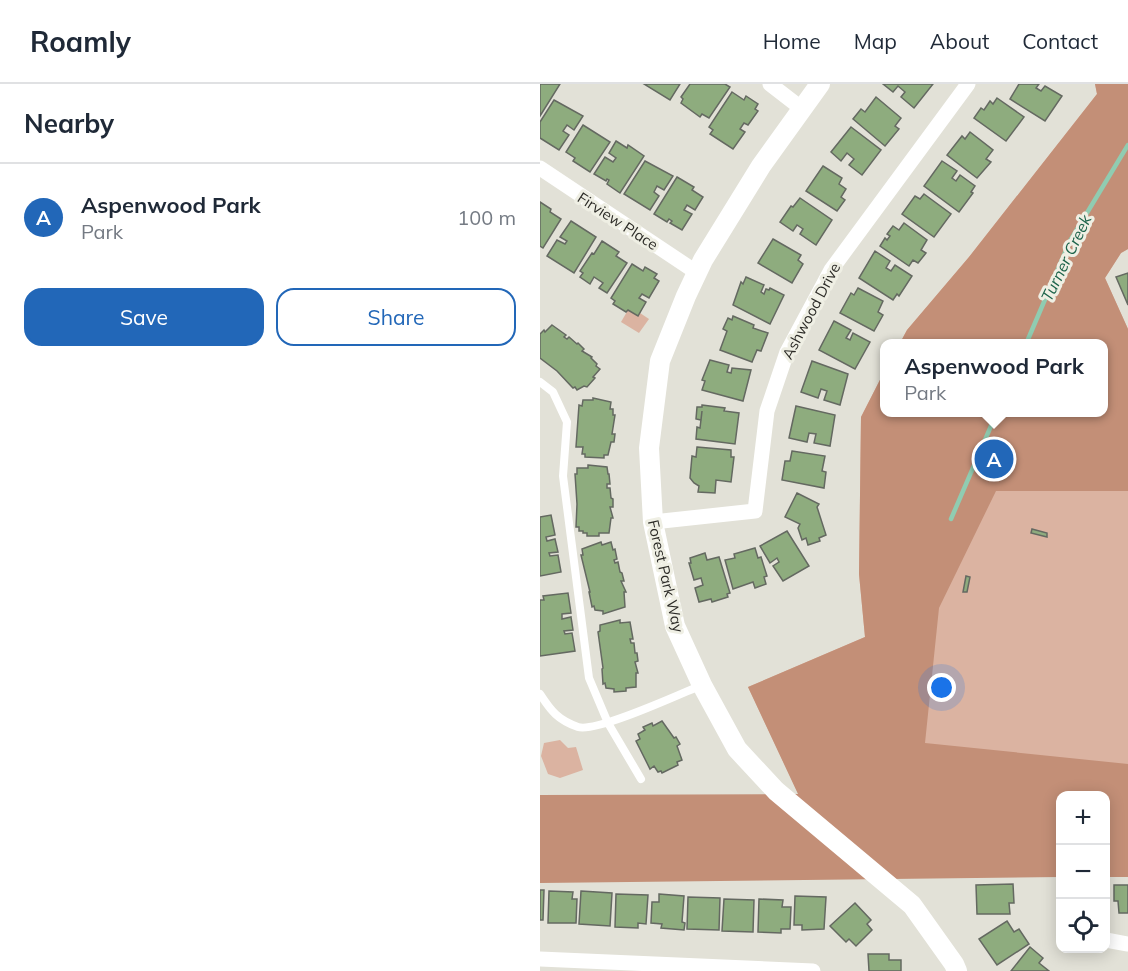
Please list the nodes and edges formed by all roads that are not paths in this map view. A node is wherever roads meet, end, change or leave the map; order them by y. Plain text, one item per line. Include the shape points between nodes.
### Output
1 (770, 84) edge
2 (820, 84) edge
3 (968, 84) edge
4 (801, 108) junction
5 (540, 168) edge
6 (696, 272) junction
7 (540, 382) edge
8 (652, 522) junction
9 (702, 685) junction
10 (540, 694) edge
11 (608, 723) junction
12 (641, 779) dead end
13 (1110, 941) edge
14 (1128, 944) edge
15 (540, 959) edge
16 (813, 971) edge
17 (957, 971) edge

1 - 4 street
2 - 4 street, Forest Park Way
3 - 8 street, Ashwood Drive via 831,270 787,352 767,411 755,511
4 - 6 street, Forest Park Way via 748,185
5 - 6 street, Firview Place
6 - 8 street, Forest Park Way via 660,361 649,448
7 - 11 lane via 553,392 567,422 563,476 589,678
8 - 9 street, Forest Park Way via 675,626
9 - 11 lane
9 - 17 street, Forest Park Way via 737,749 776,791 912,904
10 - 11 lane via 555,716 580,728
11 - 12 lane
13 - 14 street
15 - 16 street

